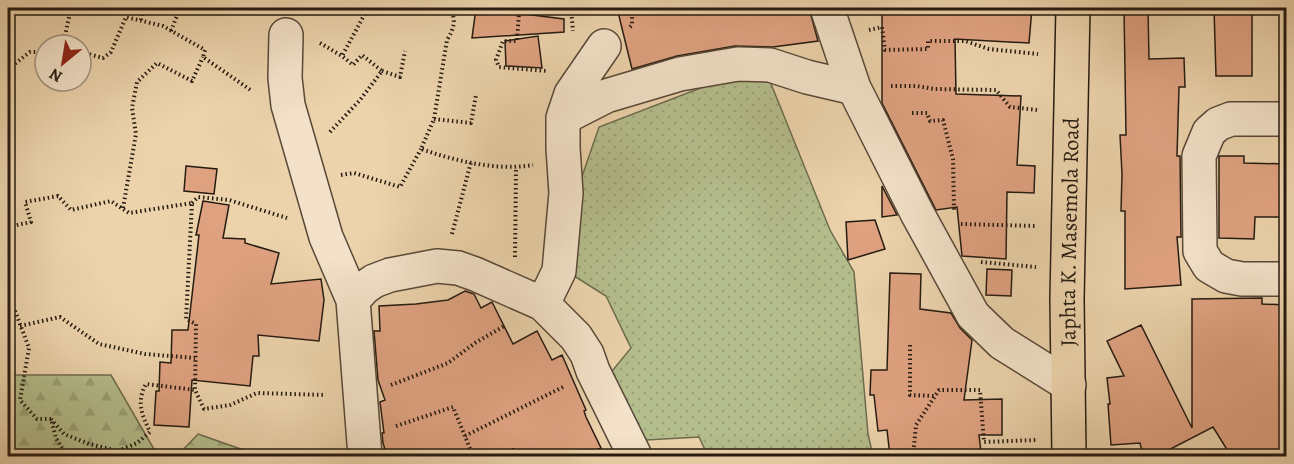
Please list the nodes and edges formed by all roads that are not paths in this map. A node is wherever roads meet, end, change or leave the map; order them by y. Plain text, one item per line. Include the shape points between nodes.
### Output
1 (1073, 8) edge
2 (833, 22) edge
3 (301, 38) road end
4 (604, 46) dead end
5 (854, 88) junction
6 (564, 118) junction
7 (1287, 119) edge
8 (1287, 279) edge
9 (353, 300) junction
10 (543, 304) junction
11 (1069, 385) junction
12 (364, 444) edge
13 (1069, 447) edge
14 (635, 456) edge

1 - 11 main road, Japhta K. Masemola Road
2 - 5 street
3 - 9 street via 285,78 288,105 324,231
4 - 6 street via 571,94
5 - 6 street via 770,65 738,64 680,74 606,96
5 - 11 street via 973,315 1002,343
6 - 10 street via 566,193 559,271
7 - 8 street via 1231,119 1218,124 1209,132 1199,156 1200,251 1209,266 1226,276 1242,279
9 - 10 street via 374,281 437,266 458,268
9 - 12 street
10 - 14 street via 587,354
11 - 13 main road, Japhta K. Masemola Road

